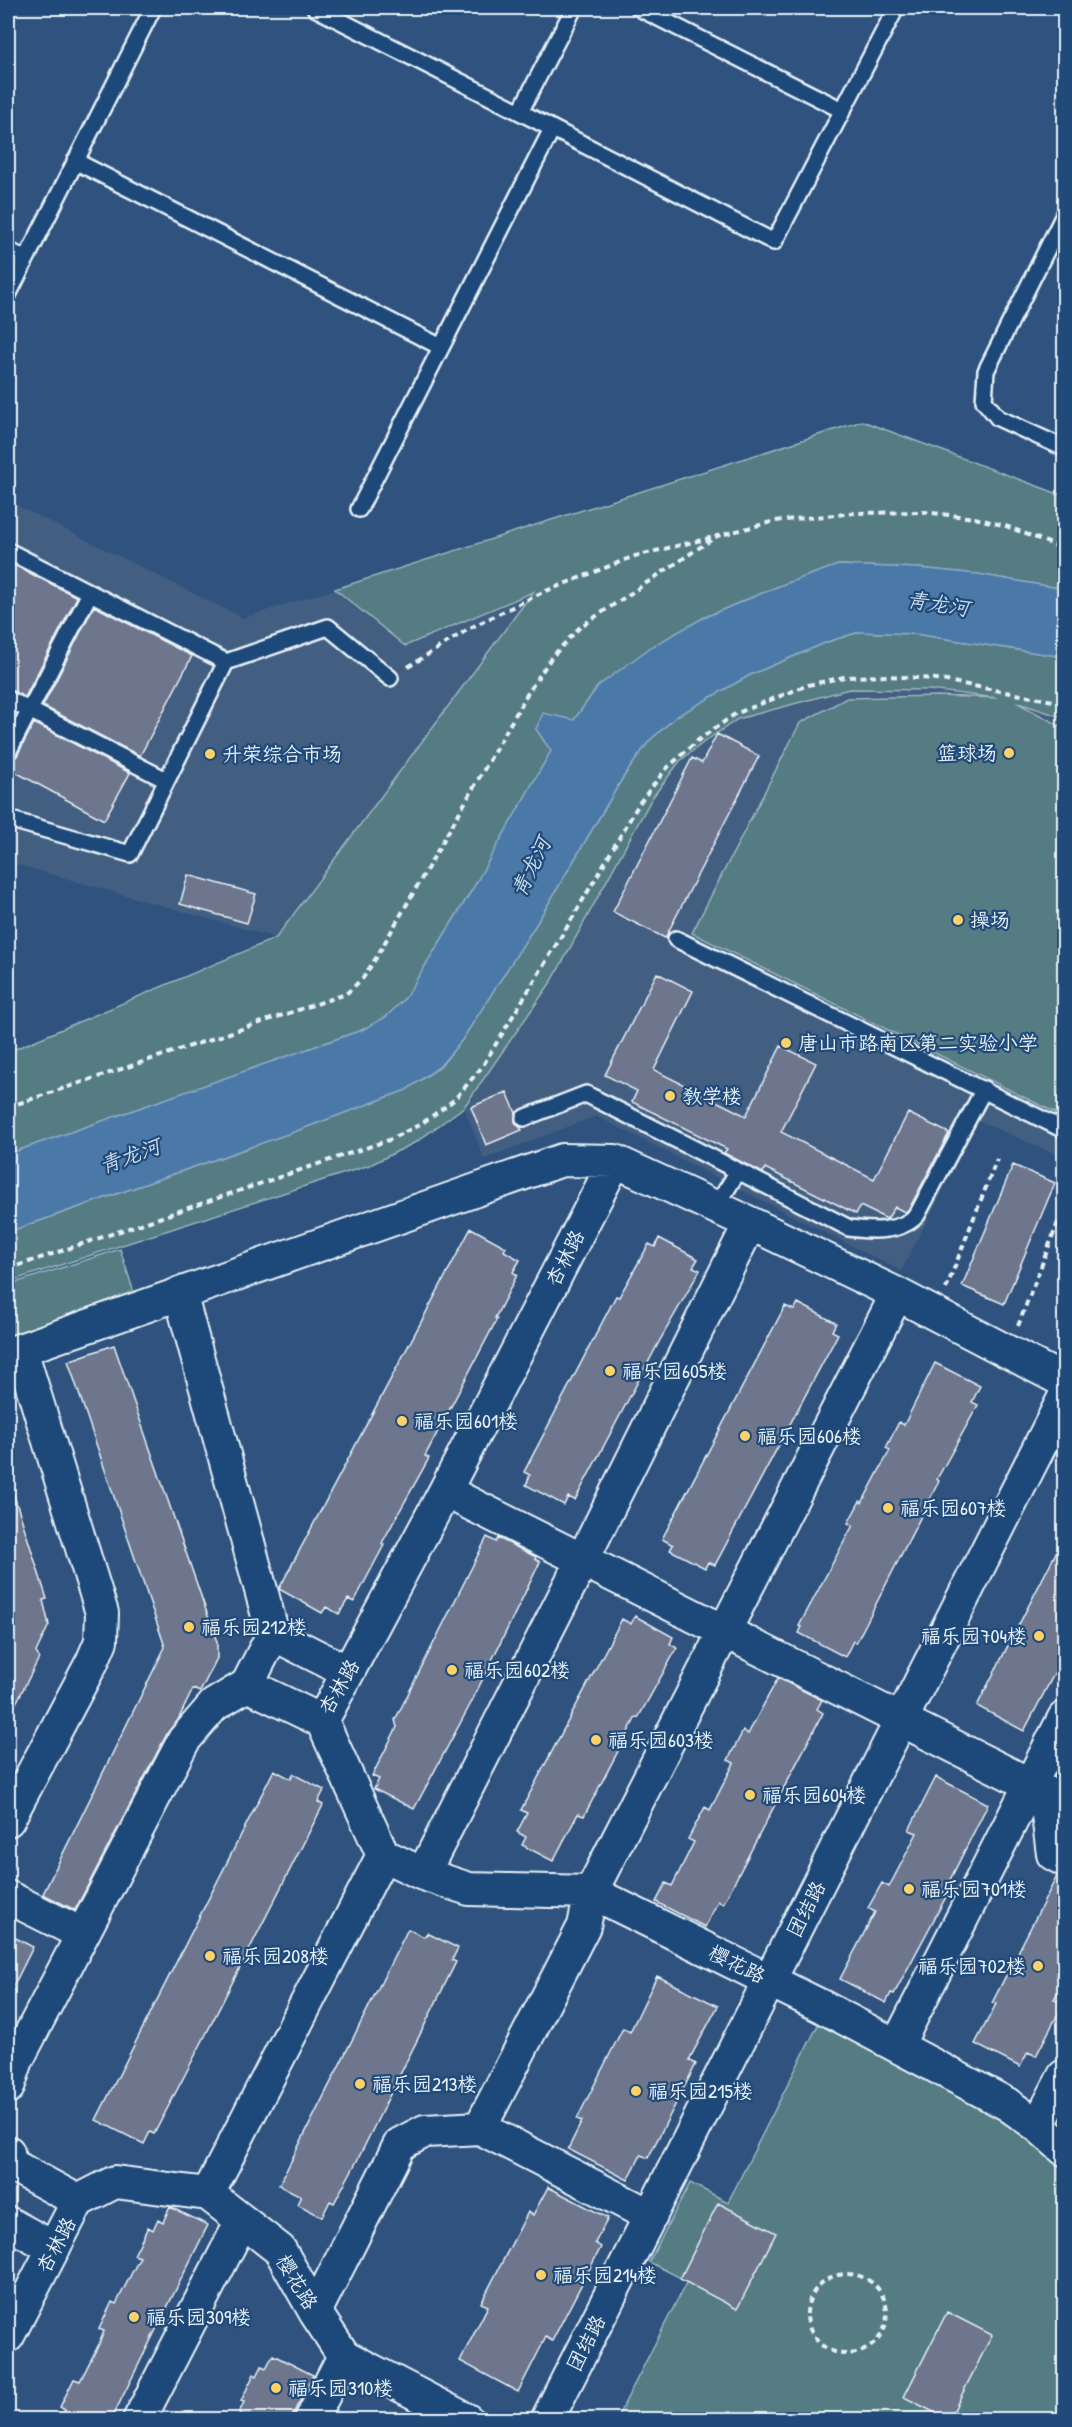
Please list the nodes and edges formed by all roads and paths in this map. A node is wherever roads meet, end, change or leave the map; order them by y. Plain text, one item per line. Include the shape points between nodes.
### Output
1 (153, 8) edge
2 (315, 8) edge
3 (574, 8) edge
4 (639, 8) edge
5 (896, 8) edge
6 (842, 110) junction
7 (520, 112) junction
8 (552, 129) junction
9 (75, 161) junction
10 (1065, 215) edge
11 (8, 250) edge
12 (26, 259) junction
13 (8, 295) edge
14 (441, 347) junction
15 (1065, 448) edge
16 (359, 509) dead end
17 (717, 536) junction
18 (1065, 549) edge
19 (8, 551) edge
20 (90, 593) junction
21 (226, 662) junction
22 (390, 678) joint
23 (8, 699) edge
24 (1065, 703) edge
25 (29, 711) junction
26 (8, 752) edge
27 (166, 780) junction
28 (8, 819) edge
29 (676, 939) dead end
30 (984, 1089) junction
31 (8, 1107) edge
32 (525, 1118) dead end
33 (1065, 1130) edge
34 (997, 1159) dead end
35 (615, 1161) junction
36 (738, 1172) junction
37 (716, 1207) junction
38 (1065, 1207) edge
39 (750, 1223) junction
40 (8, 1269) edge
41 (180, 1293) junction
42 (897, 1294) junction
43 (936, 1315) junction
44 (14, 1352) edge
45 (1008, 1352) junction
46 (1065, 1382) edge
47 (1065, 1398) edge
48 (445, 1491) junction
49 (583, 1559) junction
50 (725, 1631) junction
51 (273, 1634) junction
52 (348, 1672) junction
53 (247, 1685) junction
54 (1065, 1718) edge
55 (902, 1719) junction
56 (322, 1721) junction
57 (1047, 1788) edge
58 (8, 1820) edge
59 (383, 1855) junction
60 (1065, 1860) edge
61 (423, 1874) junction
62 (591, 1892) junction
63 (8, 1896) edge
64 (82, 1934) junction
65 (770, 1981) junction
66 (897, 2046) junction
67 (1065, 2076) edge
68 (8, 2086) edge
69 (1038, 2126) junction
70 (480, 2128) junction
71 (1065, 2149) edge
72 (8, 2162) edge
73 (208, 2194) junction
74 (78, 2201) junction
75 (651, 2216) junction
76 (242, 2221) junction
77 (8, 2223) edge
78 (54, 2248) junction
79 (315, 2312) junction
80 (8, 2336) edge
81 (868, 2348) joint
82 (344, 2356) junction
83 (140, 2420) edge
84 (311, 2420) edge
85 (467, 2420) edge
86 (547, 2420) edge

1 - 9 lane
2 - 7 lane
3 - 7 lane
4 - 6 lane
5 - 6 lane
6 - 8 lane via 774,242
7 - 8 lane
8 - 14 lane
9 - 12 lane
9 - 14 lane
10 - 15 lane via 986,371 984,401 998,418
11 - 12 lane
12 - 13 lane
14 - 16 lane
17 - 18 path via 775,520 925,512 1006,526
17 - 22 path via 635,556 541,593 470,628
17 - 31 path via 580,627 551,658 376,958 346,994
19 - 20 lane
20 - 21 lane
20 - 25 lane
21 - 22 lane via 328,627
21 - 27 lane
23 - 25 lane
24 - 40 path via 936,679 844,677 808,685 735,714 666,769 640,802 482,1067 454,1100 421,1124 389,1140
25 - 26 lane
25 - 27 lane
27 - 28 lane via 130,854
29 - 30 lane
30 - 33 lane
30 - 36 lane via 917,1215 909,1223 890,1229 849,1227
32 - 36 lane via 586,1094
34 - 43 path
35 - 37 street
35 - 41 street via 562,1160
35 - 48 street, 杏林路
36 - 37 lane
37 - 39 street
38 - 45 path
39 - 42 street
39 - 49 street
41 - 44 street
41 - 51 street
42 - 43 street
42 - 50 street
43 - 45 street
44 - 58 street via 102,1613 101,1641 92,1662
45 - 46 street
47 - 55 street, 团结路
48 - 49 street
48 - 52 street, 杏林路
49 - 50 street
49 - 61 street
50 - 55 street
50 - 62 street
51 - 52 street
51 - 53 street
52 - 56 street, 杏林路
53 - 56 street, 杏林路
53 - 64 street via 214,1704 184,1740
54 - 57 street
55 - 57 street
55 - 65 street, 团结路
56 - 59 street
57 - 60 street via 1053,1854
57 - 66 street
59 - 61 street, 樱花路
59 - 73 street
61 - 62 street, 樱花路 via 469,1889
62 - 65 street, 樱花路
62 - 70 street via 584,1926
63 - 64 street
64 - 68 street via 17,2060
65 - 66 street, 樱花路
65 - 75 street, 团结路
66 - 69 street, 樱花路 via 1007,2104
67 - 69 street
69 - 71 street, 樱花路
70 - 75 street
70 - 79 street via 425,2131 400,2144
72 - 74 street, 杏林路
73 - 74 street via 115,2182
73 - 76 street, 樱花路
74 - 78 street, 杏林路
75 - 86 street, 团结路
76 - 79 street, 樱花路 via 280,2250
76 - 83 street
77 - 78 street
78 - 80 street, 杏林路
79 - 82 street, 樱花路
81 - 81 path via 877,2341 887,2321 879,2289 856,2275 829,2278 818,2286 809,2304 812,2334 820,2344 837,2353 858,2353
82 - 84 street
82 - 85 street, 樱花路

